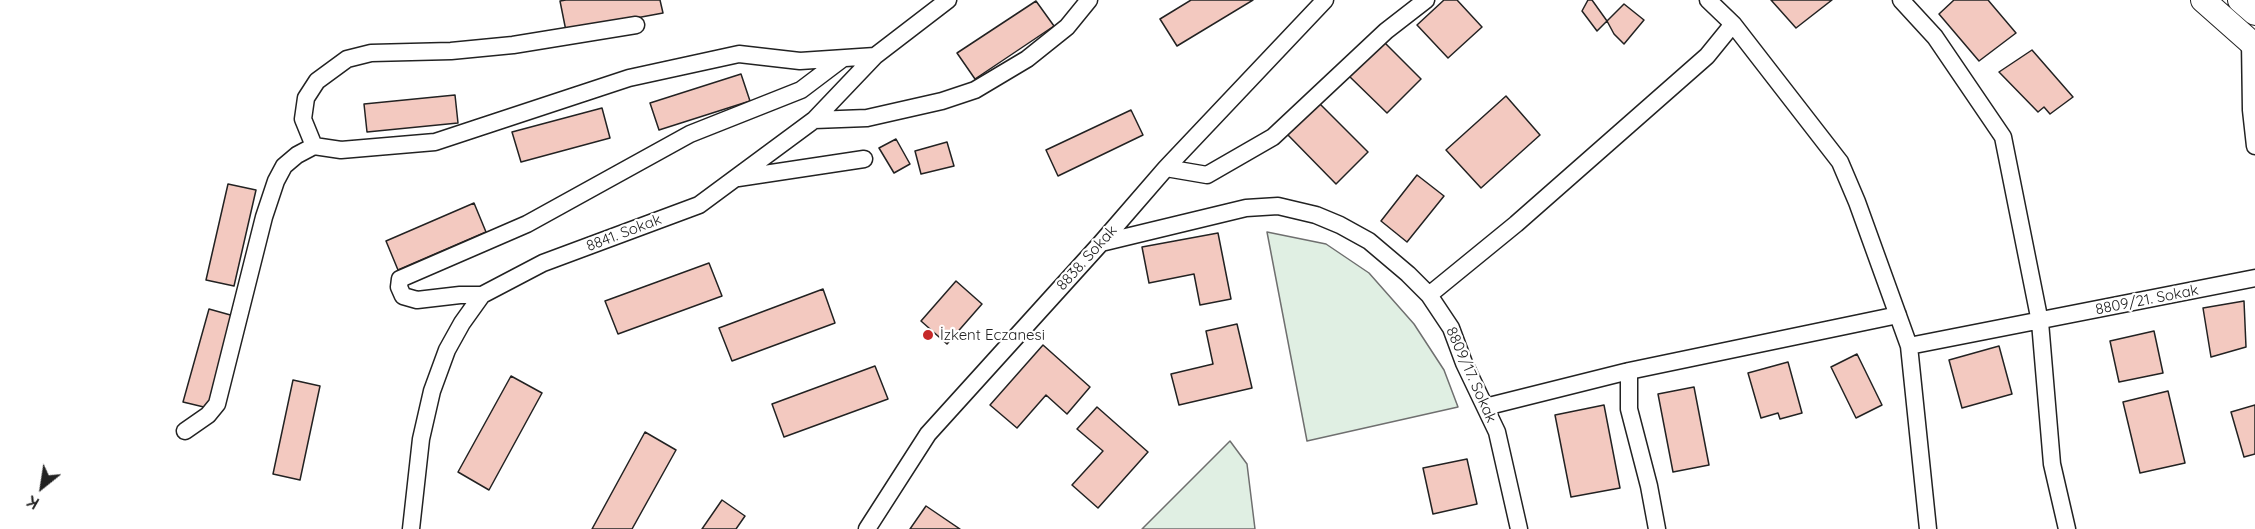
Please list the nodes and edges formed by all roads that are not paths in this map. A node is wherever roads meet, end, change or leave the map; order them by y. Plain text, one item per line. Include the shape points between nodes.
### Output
1 (948, 0) edge
2 (1089, 0) edge
3 (1325, 0) edge
4 (1426, 0) edge
5 (1708, 0) edge
6 (1901, 0) edge
7 (2203, 0) edge
8 (2240, 0) edge
9 (2255, 13) edge
10 (1733, 24) junction
11 (636, 25) dead end
12 (2252, 44) edge
13 (875, 56) junction
14 (842, 59) junction
15 (814, 120) junction
16 (314, 146) junction
17 (2255, 146) edge
18 (864, 159) dead end
19 (1166, 168) junction
20 (735, 178) junction
21 (1101, 243) junction
22 (2255, 278) edge
23 (482, 296) junction
24 (1429, 296) junction
25 (1898, 315) junction
26 (2040, 322) junction
27 (1909, 346) junction
28 (1629, 371) junction
29 (1485, 407) junction
30 (185, 431) dead end
31 (411, 529) edge
32 (867, 529) edge
33 (1519, 529) edge
34 (1657, 529) edge
35 (1928, 529) edge
36 (2067, 529) edge

1 - 13 street, 8841. Sokak
2 - 15 street via 1067,27 1027,59 975,90 867,118
3 - 19 street, 8838. Sokak
4 - 19 street via 1386,31 1273,137 1207,175
5 - 10 street
6 - 26 street via 1935,38 2003,137
7 - 12 street
8 - 9 street
10 - 24 street via 1707,56
10 - 25 street via 1840,162
11 - 16 street via 513,45 371,52 347,59 317,81 306,98 303,119
12 - 17 street
13 - 14 street
13 - 15 street, 8841. Sokak
14 - 16 street via 800,61 739,54 629,78 435,142 341,150
14 - 23 street via 801,90 690,134 527,224 400,279 403,296 417,300
15 - 20 street, 8841. Sokak
16 - 30 street via 284,166 276,181 217,404
18 - 20 street
19 - 21 street, 8838. Sokak
20 - 23 street, 8841. Sokak via 699,205 543,263
21 - 24 street, 8809/17. Sokak via 1246,208 1278,206 1316,215 1369,241
21 - 32 street, 8838. Sokak via 928,434
22 - 26 street, 8809/21. Sokak
23 - 31 street, 8841. Sokak via 447,350 432,391 421,439
24 - 29 street, 8809/17. Sokak via 1451,328
25 - 27 street
25 - 28 street
26 - 27 street, 8809/21. Sokak
26 - 36 street via 2052,464
27 - 35 street
28 - 29 street
28 - 34 street via 1629,409
29 - 33 street, 8809/17. Sokak via 1497,432

